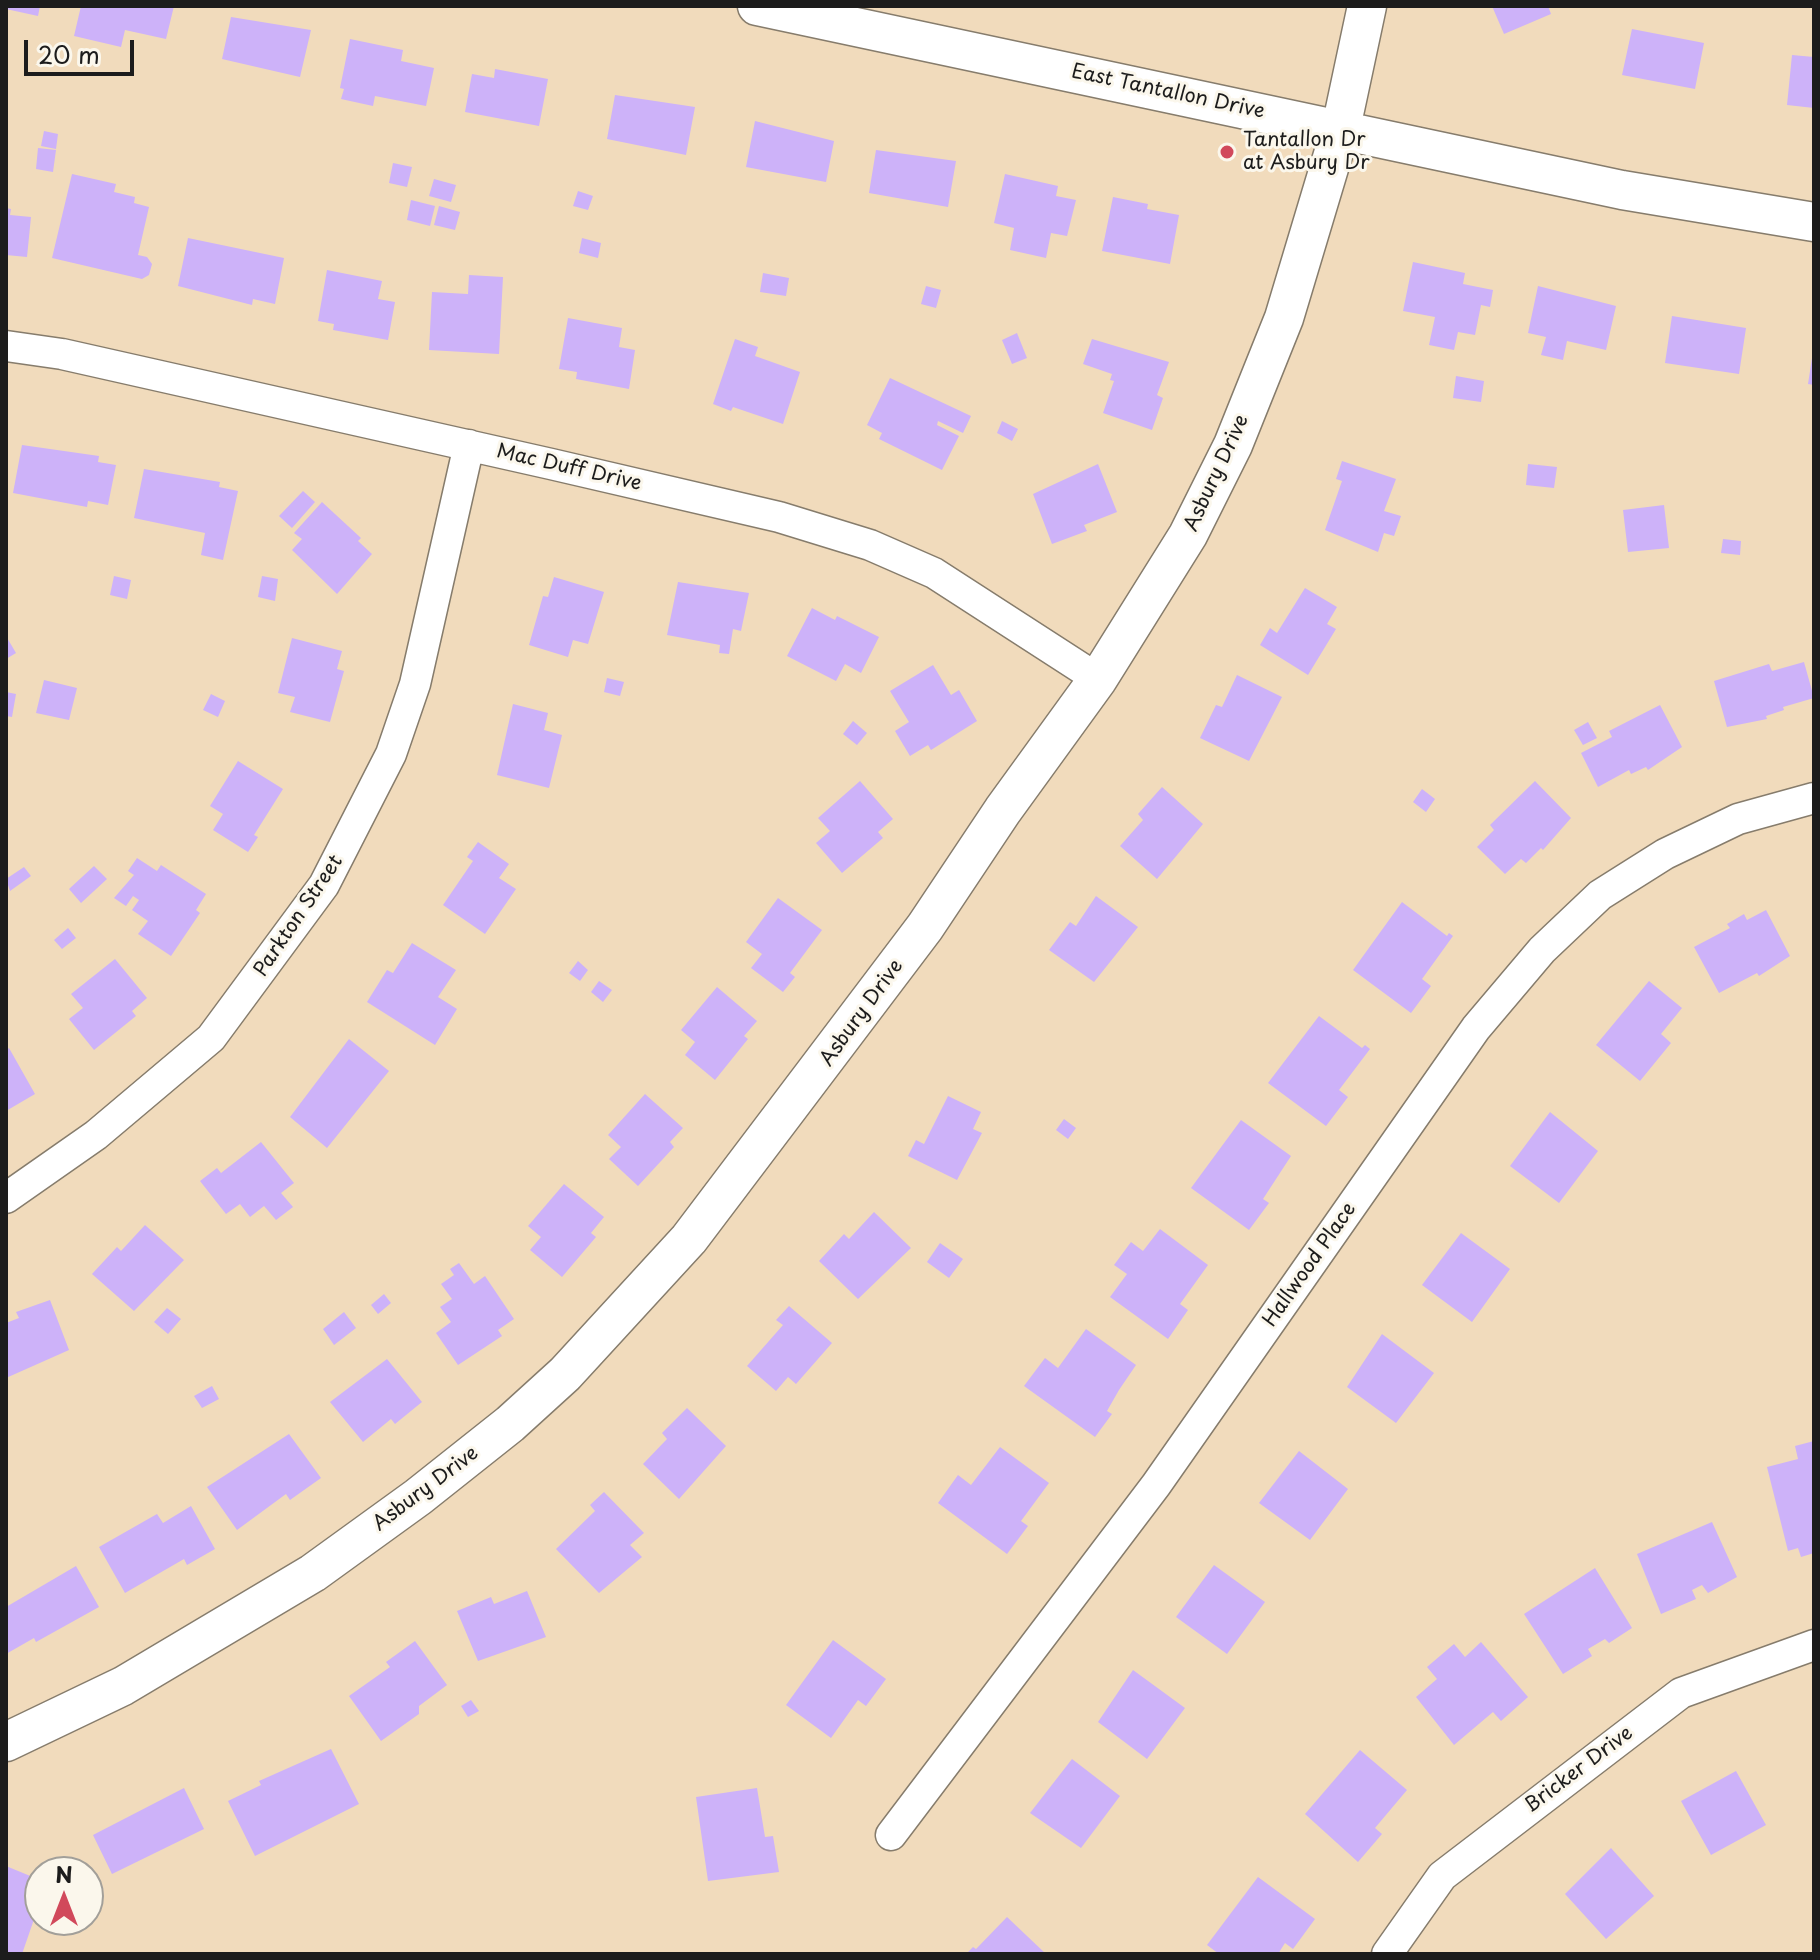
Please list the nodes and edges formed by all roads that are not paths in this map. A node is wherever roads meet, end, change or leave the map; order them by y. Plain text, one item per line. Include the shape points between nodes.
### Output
1 (757, 6) edge
2 (1367, 6) edge
3 (1341, 128) junction
4 (1814, 222) edge
5 (6, 346) edge
6 (469, 445) junction
7 (1098, 679) junction
8 (1814, 798) edge
9 (6, 1198) edge
10 (1814, 1645) edge
11 (6, 1742) edge
12 (891, 1835) dead end
13 (1387, 1954) edge

1 - 3 street, East Tantallon Drive
2 - 3 street, Asbury Drive
3 - 4 street, East Tantallon Drive via 1622,190
3 - 7 street, Asbury Drive via 1284,318 1233,445 1188,535
5 - 6 street, Mac Duff Drive
6 - 7 street, Mac Duff Drive via 779,517 870,545 934,573
6 - 9 street, Parkton Street via 415,684 391,754 324,885 211,1038 96,1135
7 - 11 street, Asbury Drive via 789,1111 689,1239 565,1374 430,1488 313,1573 123,1686
8 - 12 street, Hallwood Place via 1738,819 1665,854 1600,895 1542,950 1476,1028 1156,1485
10 - 13 street, Bricker Drive via 1681,1693 1442,1876

